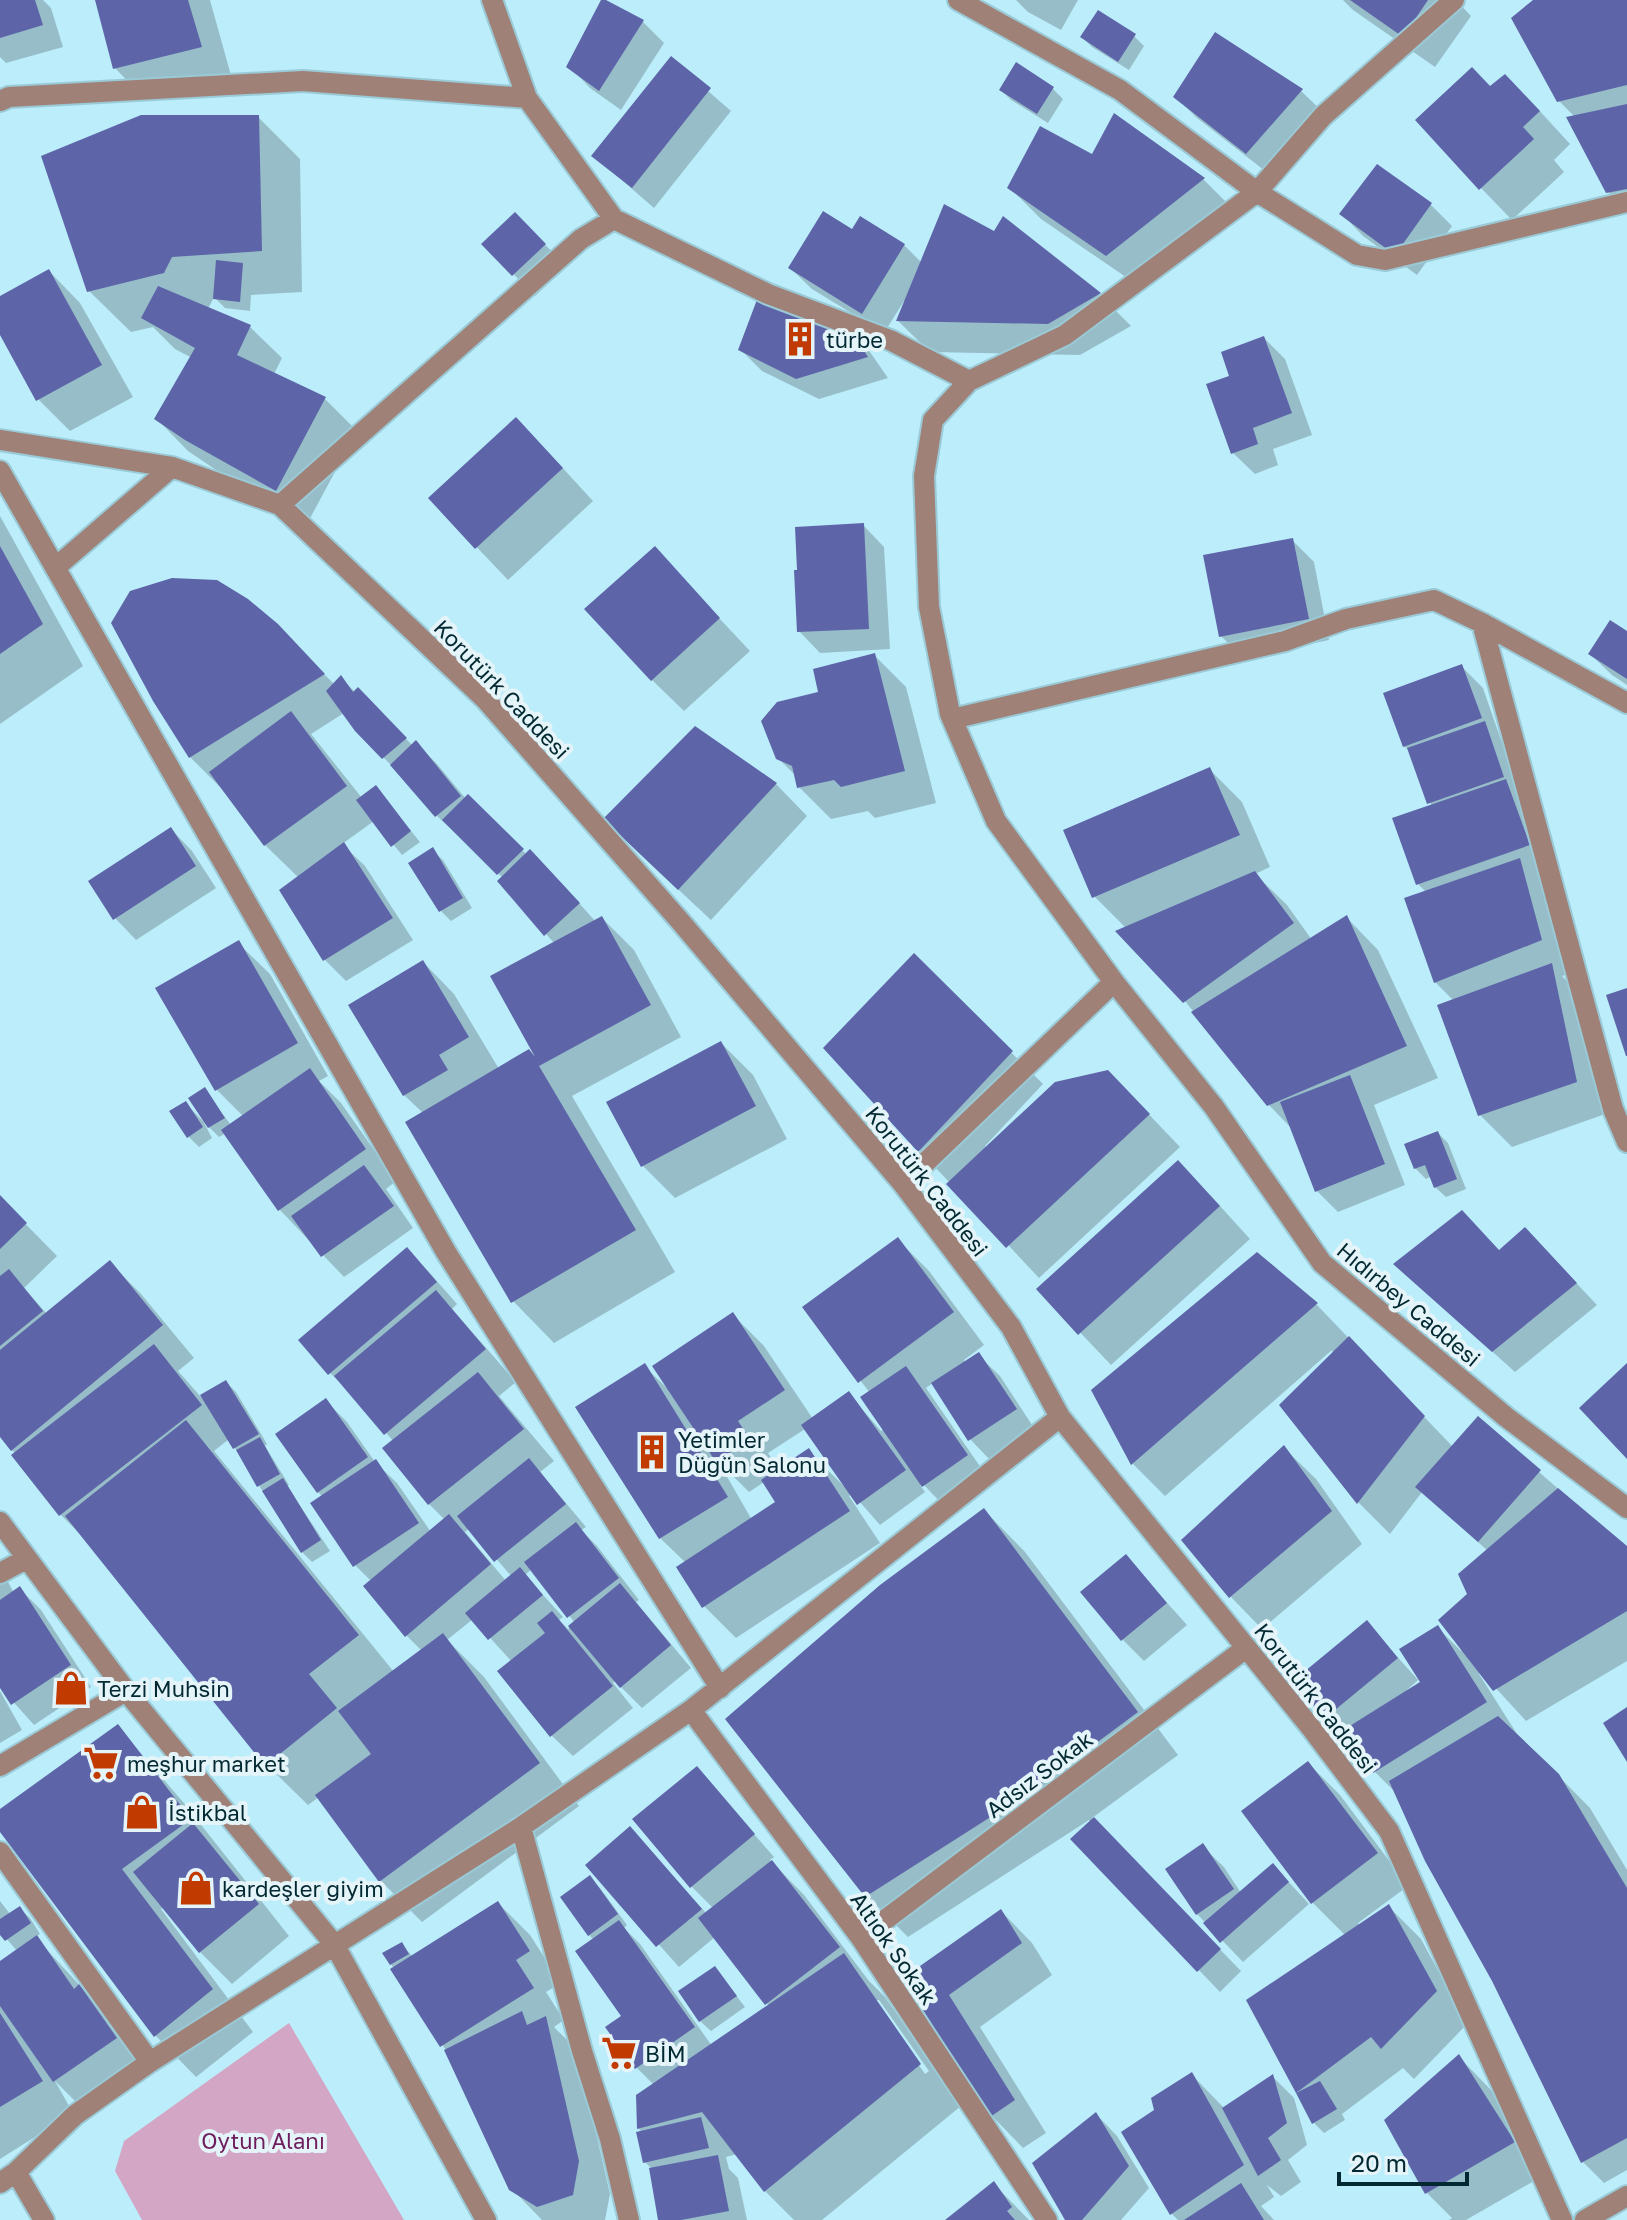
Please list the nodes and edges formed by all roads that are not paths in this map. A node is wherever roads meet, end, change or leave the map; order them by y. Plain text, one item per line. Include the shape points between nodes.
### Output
1 (492, 0) edge
2 (958, 0) edge
3 (1454, 0) edge
4 (527, 98) junction
5 (0, 101) edge
6 (1257, 192) junction
7 (1627, 202) edge
8 (614, 219) junction
9 (969, 381) junction
10 (0, 440) edge
11 (172, 467) junction
12 (0, 471) edge
13 (280, 505) junction
14 (55, 568) junction
15 (1482, 623) junction
16 (1627, 703) edge
17 (952, 719) junction
18 (1114, 982) junction
19 (1627, 1142) edge
20 (903, 1184) junction
21 (1060, 1417) junction
22 (1627, 1508) edge
23 (0, 1522) edge
24 (26, 1559) junction
25 (0, 1573) edge
26 (1246, 1648) junction
27 (720, 1688) junction
28 (126, 1691) junction
29 (691, 1710) junction
30 (0, 1766) edge
31 (521, 1827) junction
32 (0, 1852) edge
33 (861, 1938) junction
34 (334, 1944) junction
35 (150, 2062) junction
36 (8, 2177) edge
37 (1627, 2196) edge
38 (44, 2220) edge
39 (486, 2220) edge
40 (629, 2220) edge
41 (1047, 2220) edge
42 (1562, 2220) edge
43 (1585, 2220) edge

1 - 4 street
2 - 6 street via 1120,90
3 - 6 street via 1323,116
4 - 5 street via 303,81
4 - 8 street
6 - 7 street via 1357,255 1385,260
6 - 9 street via 1065,335
8 - 9 street via 768,294 890,340
8 - 13 street via 581,239
9 - 17 street, Hıdırbey Caddesi via 933,420 924,476 929,607
10 - 11 street, Korutürk Caddesi
11 - 13 street, Korutürk Caddesi
11 - 14 street
12 - 14 street
13 - 20 street, Korutürk Caddesi via 485,699
14 - 27 street via 446,1252
15 - 16 street
15 - 17 street via 1434,600 1346,619 1285,641
15 - 19 street via 1613,1109
17 - 18 street, Hıdırbey Caddesi via 996,821
18 - 20 street
18 - 22 street, Hıdırbey Caddesi via 1214,1107 1322,1263 1506,1417
20 - 21 street, Korutürk Caddesi via 1011,1327
21 - 26 street, Korutürk Caddesi
21 - 27 street
23 - 24 street
24 - 25 street
24 - 28 street
26 - 33 street, Adsız Sokak
26 - 42 street, Korutürk Caddesi via 1389,1831
27 - 29 street
28 - 30 street
28 - 34 street
29 - 31 street
29 - 33 street, Altıok Sokak
31 - 34 street
31 - 40 street
32 - 35 street
33 - 41 street, Altıok Sokak
34 - 35 street
34 - 39 street
35 - 36 street via 75,2115
36 - 38 street
37 - 43 street

